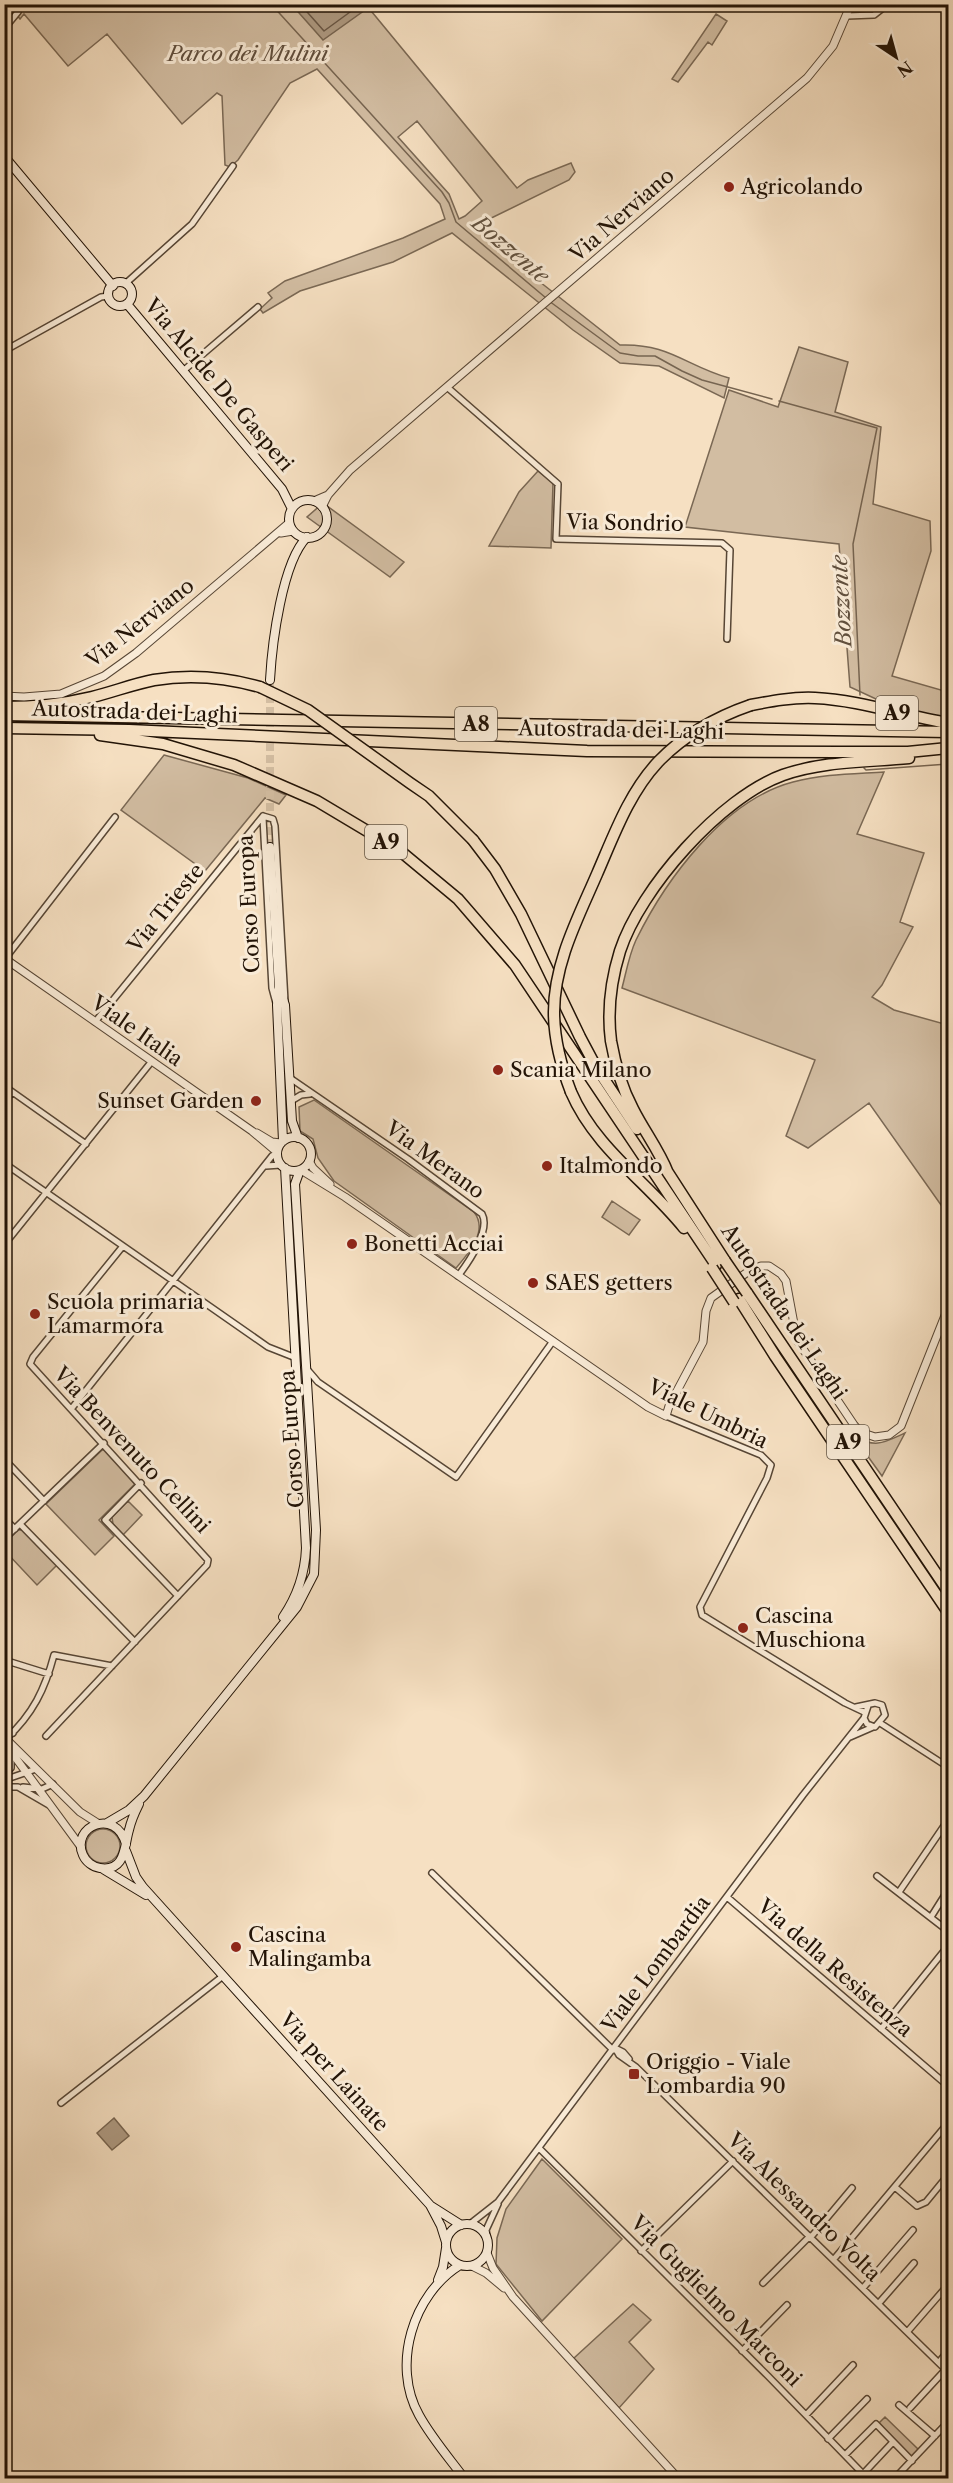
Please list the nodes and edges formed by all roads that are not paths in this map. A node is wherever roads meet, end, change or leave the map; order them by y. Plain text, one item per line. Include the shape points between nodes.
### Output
1 (851, 4) edge
2 (888, 4) edge
3 (18, 12) dead end
4 (847, 16) junction
5 (4, 29) edge
6 (4, 156) edge
7 (233, 166) dead end
8 (125, 284) junction
9 (112, 286) junction
10 (109, 296) junction
11 (127, 304) junction
12 (258, 307) dead end
13 (4, 351) edge
14 (183, 370) junction
15 (447, 387) junction
16 (282, 489) junction
17 (328, 495) junction
18 (302, 501) junction
19 (314, 501) junction
20 (322, 507) junction
21 (292, 509) junction
22 (294, 530) junction
23 (307, 537) junction
24 (298, 551) junction
25 (727, 639) dead end
26 (270, 680) tunnel mouth
27 (4, 696) edge
28 (4, 707) edge
29 (4, 715) edge
30 (948, 723) edge
31 (4, 728) edge
32 (61, 729) junction
33 (948, 732) edge
34 (948, 748) edge
35 (948, 754) edge
36 (263, 816) junction
37 (116, 817) dead end
38 (270, 844) junction
39 (5, 959) edge
40 (281, 1005) junction
41 (95, 1022) junction
42 (152, 1061) junction
43 (290, 1078) junction
44 (4, 1086) edge
45 (12, 1092) junction
46 (312, 1094) junction
47 (291, 1101) junction
48 (4, 1102) edge
49 (252, 1131) junction
50 (298, 1138) junction
51 (282, 1142) junction
52 (86, 1143) junction
53 (277, 1152) junction
54 (309, 1161) junction
55 (4, 1162) edge
56 (266, 1166) junction
57 (283, 1167) junction
58 (301, 1170) junction
59 (668, 1173) junction
60 (46, 1192) junction
61 (345, 1197) junction
62 (4, 1245) edge
63 (123, 1246) junction
64 (718, 1265) junction
65 (458, 1276) junction
66 (174, 1280) junction
67 (740, 1298) junction
68 (948, 1308) edge
69 (553, 1341) junction
70 (296, 1358) junction
71 (305, 1366) junction
72 (72, 1408) junction
73 (666, 1416) junction
74 (104, 1443) junction
75 (4, 1459) edge
76 (141, 1483) junction
77 (44, 1501) junction
78 (4, 1518) edge
79 (20, 1524) junction
80 (15, 1529) junction
81 (4, 1539) edge
82 (948, 1591) edge
83 (178, 1596) junction
84 (948, 1612) edge
85 (4, 1615) edge
86 (135, 1642) junction
87 (5, 1661) edge
88 (112, 1666) junction
89 (49, 1674) junction
90 (236, 1682) junction
91 (868, 1706) junction
92 (856, 1707) junction
93 (864, 1715) junction
94 (4, 1725) edge
95 (876, 1725) junction
96 (13, 1733) junction
97 (46, 1736) dead end
98 (5, 1739) edge
99 (840, 1746) junction
100 (11, 1751) junction
101 (948, 1767) edge
102 (38, 1769) junction
103 (26, 1772) junction
104 (4, 1775) edge
105 (4, 1780) edge
106 (52, 1784) junction
107 (4, 1787) edge
108 (18, 1787) junction
109 (38, 1789) junction
110 (144, 1796) junction
111 (51, 1807) junction
112 (948, 1820) edge
113 (103, 1823) junction
114 (126, 1847) junction
115 (81, 1848) junction
116 (101, 1868) junction
117 (432, 1873) dead end
118 (877, 1876) dead end
119 (948, 1890) edge
120 (899, 1892) junction
121 (727, 1897) junction
122 (157, 1903) junction
123 (931, 1917) junction
124 (948, 1931) edge
125 (948, 1946) edge
126 (223, 1976) junction
127 (881, 2029) junction
128 (614, 2049) junction
129 (948, 2086) edge
130 (61, 2103) dead end
131 (948, 2123) edge
132 (540, 2149) junction
133 (733, 2162) junction
134 (948, 2179) edge
135 (895, 2187) junction
136 (852, 2188) dead end
137 (498, 2202) junction
138 (430, 2205) junction
139 (466, 2224) junction
140 (913, 2230) dead end
141 (810, 2236) junction
142 (488, 2242) junction
143 (446, 2245) junction
144 (641, 2251) junction
145 (487, 2253) junction
146 (834, 2259) junction
147 (914, 2263) dead end
148 (460, 2265) junction
149 (472, 2266) junction
150 (438, 2282) junction
151 (763, 2283) dead end
152 (948, 2285) edge
153 (863, 2288) junction
154 (513, 2297) junction
155 (879, 2303) junction
156 (787, 2304) dead end
157 (908, 2331) junction
158 (742, 2351) junction
159 (948, 2352) edge
160 (939, 2362) junction
161 (853, 2365) dead end
162 (947, 2371) edge
163 (867, 2399) dead end
164 (898, 2405) dead end
165 (910, 2408) dead end
166 (806, 2415) junction
167 (948, 2422) edge
168 (935, 2436) junction
169 (828, 2439) junction
170 (893, 2442) junction
171 (844, 2455) junction
172 (912, 2461) junction
173 (865, 2476) edge
174 (464, 2478) edge
175 (678, 2478) edge
176 (895, 2478) edge

1 - 4 street, Via Nerviano
2 - 4 street via 874,15
3 - 5 street
4 - 15 street, Via Nerviano via 833,46 807,78
6 - 9 main road
7 - 8 street via 192,224
8 - 9 main road, Via Alcide De Gasperi
8 - 11 main road, Via Alcide De Gasperi via 132,293
9 - 10 main road
10 - 11 main road, Via Alcide De Gasperi via 115,305
10 - 13 street
11 - 14 main road, Via Alcide De Gasperi
12 - 14 street
14 - 16 main road, Via Alcide De Gasperi
15 - 17 street, Via Nerviano via 343,477
15 - 25 street, Via Sondrio via 558,484 556,539 722,543 730,550
16 - 18 main road, Via Alcide De Gasperi
16 - 21 main road, Via Alcide De Gasperi
17 - 19 street
17 - 20 street
18 - 19 main road
18 - 21 main road
19 - 20 main road
20 - 23 main road via 325,525 320,532
21 - 22 main road
22 - 23 main road
22 - 24 main road
22 - 27 street, Via Nerviano via 278,534 104,676 61,693
23 - 24 main road
24 - 26 main road via 275,627
28 - 59 highway, A9, bridge via 40,707 137,684 207,676 260,687 308,710 429,796 473,840 521,914 596,1067
29 - 33 highway, Autostrada dei Laghi / A8
30 - 64 highway, A9, bridge via 817,698 751,705 710,723 670,750 647,775 621,818 557,980 556,1045 571,1092 606,1148 667,1207
31 - 32 highway, Autostrada dei Laghi / A8
32 - 34 highway, Autostrada dei Laghi / A8 via 587,751 908,752
32 - 64 highway, A9 via 163,744 234,765 317,801 399,850 458,899 515,965
35 - 59 highway, A9 via 811,767 758,787 713,820 642,906 621,950 614,976 609,1010 611,1041 622,1085
36 - 38 street, Corso Europa
36 - 38 street, Corso Europa via 273,819
36 - 41 street, Via Trieste
37 - 39 street
38 - 40 street, Corso Europa
38 - 40 main road
38 - 40 street, Corso Europa via 272,988
39 - 41 street, Viale Italia
40 - 43 main road, Corso Europa
40 - 51 main road, Corso Europa
41 - 42 street, Viale Italia
42 - 49 street, Viale Italia
42 - 52 street
43 - 46 street, Via Merano
43 - 47 main road, Corso Europa
44 - 45 street
45 - 48 street
45 - 52 street
46 - 47 street
46 - 65 street, Via Merano via 482,1214 484,1227 473,1256
47 - 50 main road, Corso Europa
49 - 51 street, Viale Italia via 276,1143
49 - 53 street, Viale Italia
50 - 51 main road
50 - 54 main road via 309,1147
51 - 53 main road
52 - 60 street
53 - 56 street
53 - 57 main road
54 - 58 main road
54 - 61 street
55 - 60 street
56 - 57 street
56 - 66 street
57 - 58 main road
57 - 70 main road, Corso Europa
58 - 61 street
58 - 71 main road, Corso Europa via 296,1184
59 - 64 highway, Autostrada dei Laghi / A9
60 - 62 street
60 - 63 street
61 - 65 street
63 - 66 street
63 - 72 street, Via Benvenuto Cellini via 30,1364
64 - 67 highway, Autostrada dei Laghi / A9, bridge
65 - 69 street
66 - 70 street via 273,1350
66 - 72 street
67 - 82 highway, Autostrada dei Laghi / A9
67 - 84 highway, Autostrada dei Laghi / A9
68 - 73 street via 901,1426 883,1437 866,1435 854,1425 796,1340 786,1281 776,1269 761,1266 711,1298 703,1342
69 - 71 street via 456,1477 318,1382
69 - 73 street, Viale Umbria
70 - 90 main road, Corso Europa via 305,1568 291,1605
71 - 90 main road, Corso Europa via 316,1530 314,1574 297,1607
72 - 74 street, Via Benvenuto Cellini
73 - 92 street, Viale Umbria via 761,1455 771,1465 700,1611 707,1619
74 - 76 street, Via Benvenuto Cellini
74 - 77 street
75 - 77 street
76 - 83 street, Via Benvenuto Cellini via 208,1560
76 - 83 street via 105,1520
77 - 79 street
78 - 80 street
79 - 80 street
79 - 86 street
80 - 81 street
83 - 86 street
85 - 87 street via 8,1640
86 - 88 street
87 - 89 street
88 - 89 street via 54,1655
88 - 97 street
89 - 96 street via 35,1707
90 - 110 main road, Corso Europa
91 - 92 street
91 - 93 street
91 - 95 street via 878,1703 885,1708 885,1715
92 - 93 street
93 - 95 street via 867,1724
93 - 99 street, Viale Lombardia
94 - 96 street
95 - 99 street via 854,1734
95 - 101 street
96 - 98 street
98 - 100 street
98 - 102 street
99 - 121 street, Viale Lombardia
100 - 103 street
100 - 104 street via 10,1768
102 - 103 street
102 - 106 street
103 - 105 street
103 - 109 street
106 - 109 street
106 - 113 street via 80,1812
107 - 108 street
108 - 109 street
108 - 111 street
109 - 111 street
110 - 113 main road, Corso Europa via 129,1810
110 - 114 main road, Corso Europa
111 - 115 street
112 - 120 street
113 - 114 main road via 120,1830
113 - 115 main road via 88,1830
114 - 116 main road via 119,1862
114 - 122 main road via 136,1877
115 - 116 main road via 87,1862
116 - 122 main road
117 - 128 street, Via Alessandro Volta
118 - 120 street
119 - 123 street
120 - 123 street
121 - 127 street, Via della Resistenza
121 - 128 street, Viale Lombardia
122 - 126 main road, Via per Lainate
123 - 124 street
125 - 127 street
126 - 130 street
126 - 138 main road, Via per Lainate
127 - 129 street, Via della Resistenza
128 - 132 street, Viale Lombardia
128 - 133 street, Via Alessandro Volta via 623,2052
131 - 135 street
132 - 137 street, Viale Lombardia
132 - 144 street, Via Guglielmo Marconi
133 - 141 street, Via Alessandro Volta
133 - 144 street
134 - 135 street via 917,2206
135 - 146 street
136 - 141 street
137 - 139 street, Viale Lombardia
137 - 142 street, Viale Lombardia via 486,2230
138 - 139 main road, Via per Lainate
138 - 143 main road, Via per Lainate
139 - 142 main road via 482,2230
139 - 143 main road via 451,2231
140 - 153 street
141 - 146 street, Via Alessandro Volta
141 - 151 street
142 - 145 main road
143 - 148 main road via 451,2259
143 - 150 main road
144 - 158 street, Via Guglielmo Marconi
145 - 149 main road
145 - 154 street
146 - 153 street, Via Alessandro Volta
147 - 155 street
148 - 149 main road
148 - 150 main road
149 - 154 street
150 - 174 main road via 414,2326 408,2349 408,2387 418,2414
152 - 157 street
153 - 155 street, Via Alessandro Volta
154 - 175 street
155 - 157 street, Via Alessandro Volta
156 - 158 street
157 - 160 street, Via Alessandro Volta
158 - 166 street, Via Guglielmo Marconi
159 - 160 street
160 - 162 street, Via Alessandro Volta
161 - 166 street
162 - 165 street
163 - 169 street
164 - 168 street
166 - 169 street, Via Guglielmo Marconi
167 - 168 street
168 - 172 street
169 - 171 street, Via Guglielmo Marconi
170 - 171 street via 876,2424
170 - 172 street
170 - 173 street
171 - 173 street, Via Guglielmo Marconi
172 - 176 street

